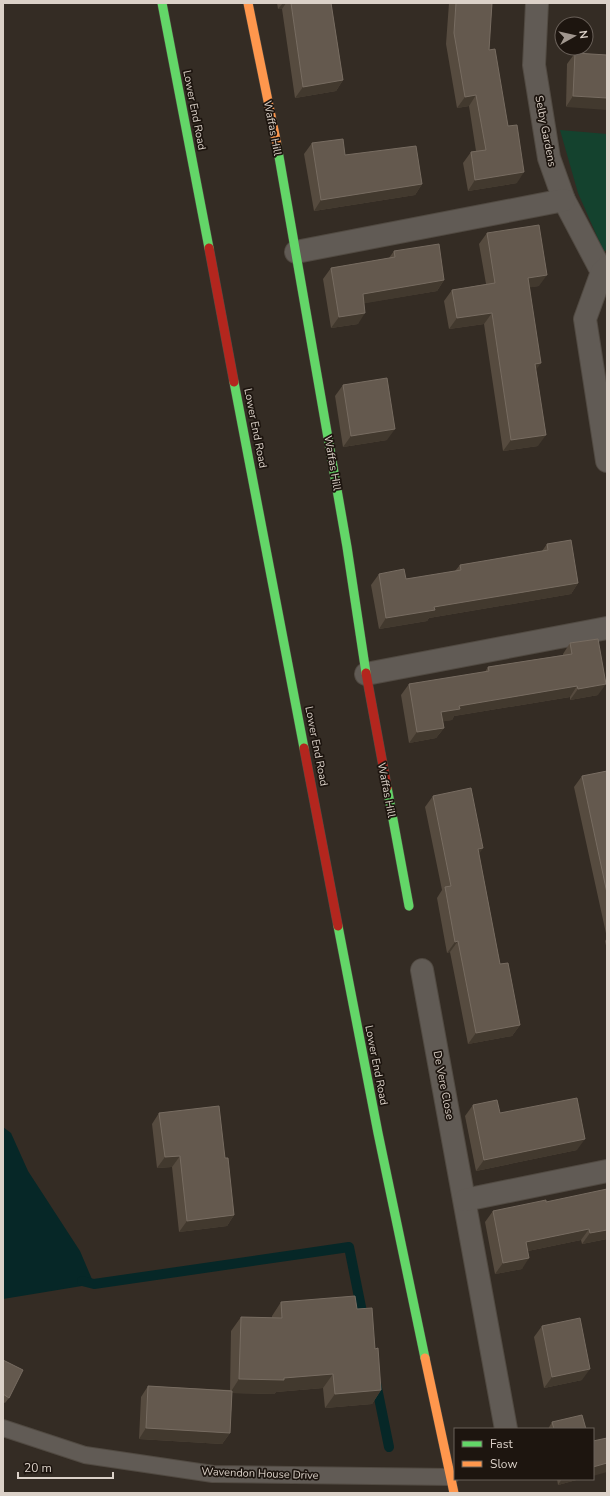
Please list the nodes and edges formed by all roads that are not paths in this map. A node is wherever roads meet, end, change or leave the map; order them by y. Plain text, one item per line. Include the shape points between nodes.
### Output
1 (162, 3) edge
2 (248, 3) edge
3 (537, 3) edge
4 (564, 200) junction
5 (296, 252) junction
6 (604, 269) edge
7 (607, 461) edge
8 (607, 628) edge
9 (366, 674) junction
10 (409, 906) dead end
11 (422, 970) dead end
12 (607, 1171) edge
13 (465, 1200) junction
14 (3, 1428) edge
15 (506, 1428) edge
16 (450, 1477) junction
17 (454, 1493) edge

1 - 16 street, Lower End Road via 378,1133
2 - 5 street, Waffas Hill
3 - 4 street, Selby Gardens via 534,65 549,158
4 - 5 street
4 - 6 street, Selby Gardens
5 - 9 street, Waffas Hill via 347,547
6 - 7 street via 585,319
8 - 9 street
9 - 10 street, Waffas Hill
11 - 13 street, De Vere Close
12 - 13 street
13 - 15 street, De Vere Close
14 - 16 lane, Wavendon House Drive via 85,1455 213,1474
16 - 17 street, Lower End Road

